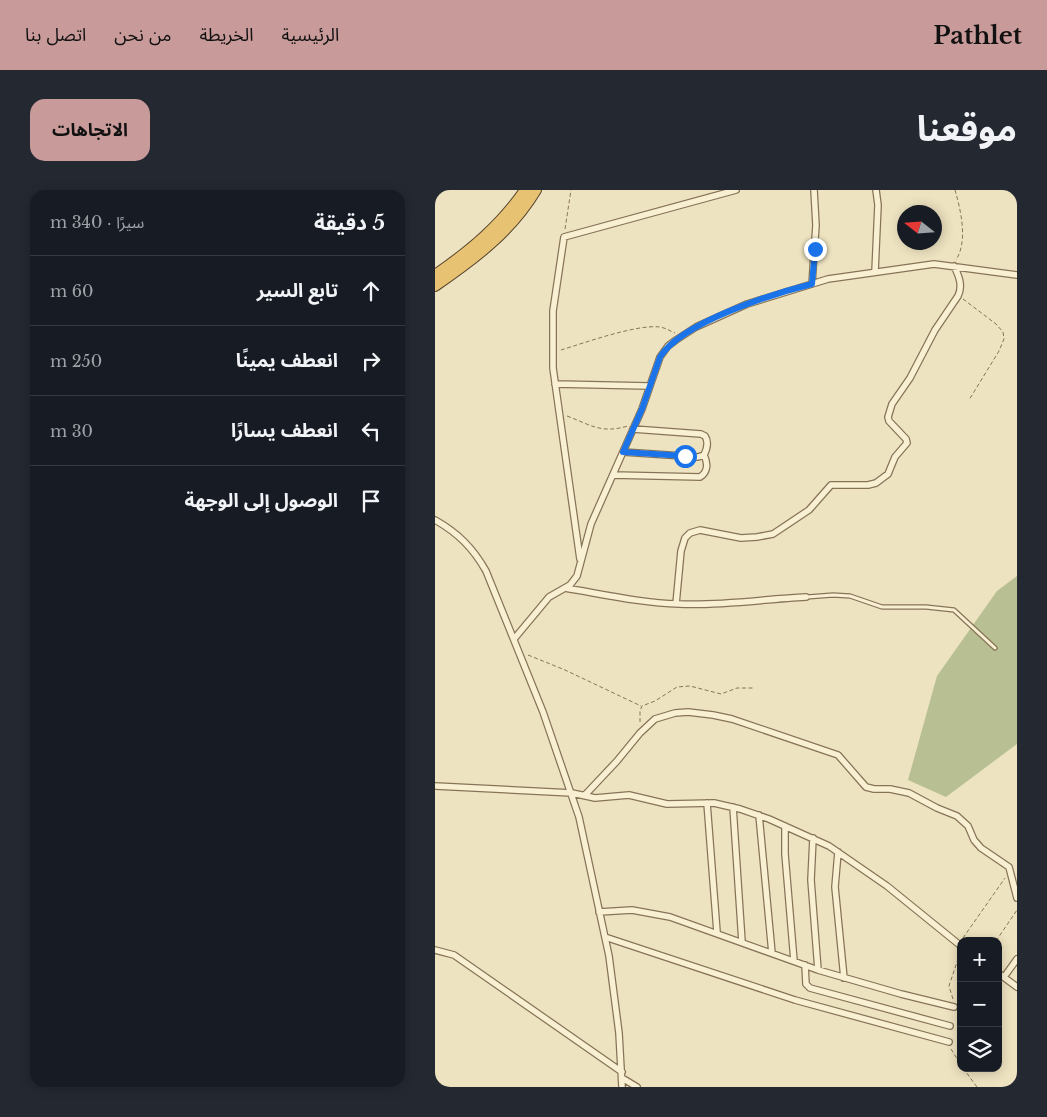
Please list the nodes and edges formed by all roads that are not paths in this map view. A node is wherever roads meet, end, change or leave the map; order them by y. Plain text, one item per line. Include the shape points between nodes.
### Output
1 (525, 190) edge
2 (536, 190) edge
3 (736, 190) edge
4 (814, 190) edge
5 (875, 190) edge
6 (952, 266) junction
7 (875, 272) junction
8 (435, 275) edge
9 (1017, 275) edge
10 (812, 284) junction
11 (435, 286) edge
12 (555, 384) junction
13 (649, 386) junction
14 (634, 426) junction
15 (623, 452) junction
16 (704, 455) junction
17 (613, 475) junction
18 (435, 520) edge
19 (581, 561) junction
20 (562, 588) junction
21 (806, 597) joint
22 (676, 604) junction
23 (514, 640) junction
24 (995, 648) dead end
25 (435, 786) edge
26 (572, 793) junction
27 (585, 795) junction
28 (707, 802) junction
29 (733, 807) junction
30 (759, 816) junction
31 (785, 826) junction
32 (813, 838) junction
33 (838, 852) junction
34 (1017, 898) edge
35 (599, 912) junction
36 (717, 932) junction
37 (605, 937) junction
38 (742, 942) junction
39 (957, 943) edge
40 (435, 950) edge
41 (772, 953) junction
42 (1017, 959) edge
43 (794, 961) junction
44 (805, 965) junction
45 (818, 970) junction
46 (1002, 974) edge
47 (1002, 976) edge
48 (844, 978) junction
49 (1017, 987) edge
50 (954, 1007) dead end
51 (950, 1026) dead end
52 (949, 1042) dead end
53 (622, 1075) junction
54 (622, 1087) edge
55 (637, 1087) edge

1 - 8 highway via 487,235
2 - 11 highway via 514,221 496,239
3 - 12 street via 564,237 553,311
4 - 10 street via 816,225
5 - 7 street via 878,205
6 - 7 street via 934,264
6 - 9 street
6 - 22 street via 960,284 959,296 935,330 889,412 889,421 907,443 895,457 888,474 868,485 831,485 809,510 773,534 741,538 700,530 690,533 681,551
7 - 10 street
10 - 13 street via 747,304 682,336 664,351
12 - 13 street
12 - 19 street
13 - 14 street
14 - 15 street
14 - 16 street via 705,436
15 - 16 street
15 - 17 street
16 - 17 street via 707,462 701,477
17 - 19 street via 591,524
18 - 23 street via 455,532 475,552 491,581
19 - 20 street via 574,581
20 - 22 street
20 - 23 street via 549,597
21 - 22 street
21 - 24 lane via 850,596 882,607 954,610
23 - 26 street
25 - 26 street
26 - 27 street
26 - 35 street
27 - 28 street via 601,798 629,795 667,804
27 - 34 street via 655,720 675,713 713,714 838,755 866,786 874,790 909,793 957,816 968,826 981,848 1011,870
28 - 29 street
28 - 36 street
29 - 30 street
29 - 38 street
30 - 31 street
30 - 41 street
31 - 32 street
31 - 43 street
32 - 33 street
32 - 45 street via 811,880
33 - 39 street via 887,886
33 - 48 street via 835,894
35 - 36 street via 648,912
35 - 37 street
36 - 38 street
37 - 52 street via 795,1000
37 - 53 street
38 - 41 street
40 - 53 street via 454,955
41 - 43 street
42 - 46 street
43 - 44 street
44 - 45 street
44 - 51 street via 806,984 810,988
45 - 48 street
47 - 49 street
48 - 50 street
53 - 54 street
53 - 55 street

